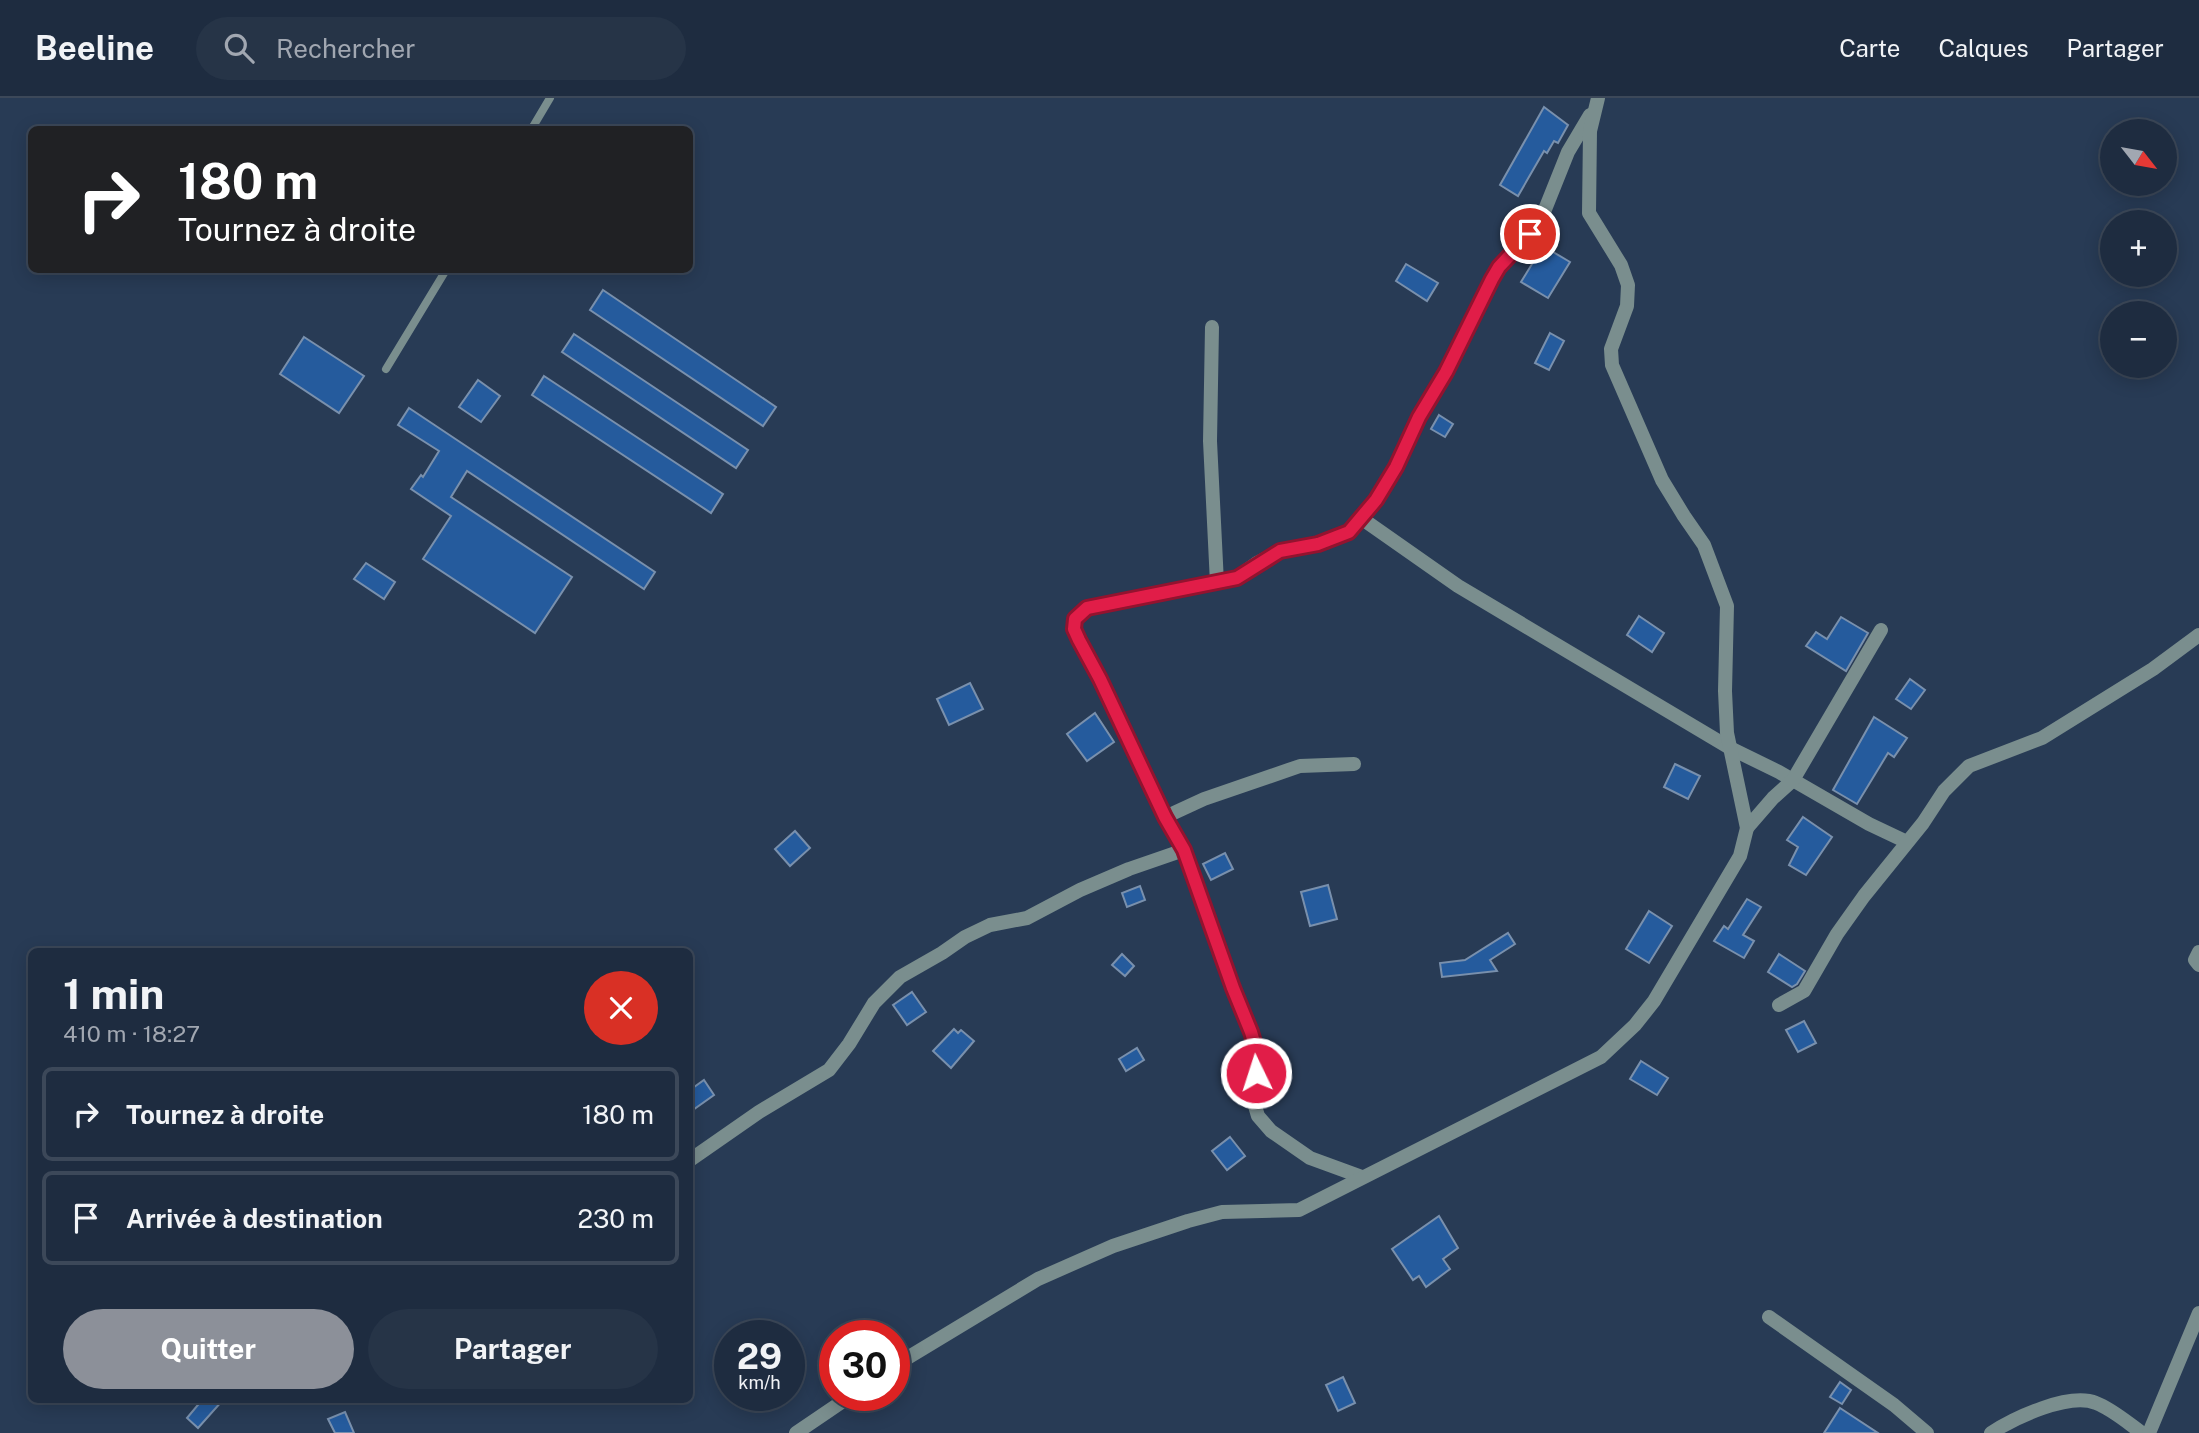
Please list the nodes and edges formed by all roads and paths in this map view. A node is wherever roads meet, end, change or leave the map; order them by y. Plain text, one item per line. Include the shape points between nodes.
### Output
1 (550, 98) edge
2 (1596, 104) edge
3 (533, 126) edge
4 (444, 273) edge
5 (1212, 327) dead end
6 (386, 369) dead end
7 (1361, 518) junction
8 (1217, 583) junction
9 (1881, 629) dead end
10 (2199, 635) edge
11 (1730, 748) junction
12 (1353, 764) dead end
13 (1793, 780) junction
14 (1165, 817) junction
15 (1747, 828) junction
16 (1907, 842) junction
17 (1184, 850) junction
18 (2199, 952) edge
19 (2199, 965) edge
20 (1779, 1005) dead end
21 (693, 1158) edge
22 (1362, 1177) junction
23 (2199, 1313) edge
24 (1769, 1317) dead end
25 (910, 1356) edge
26 (828, 1411) edge
27 (796, 1433) edge
28 (1927, 1433) edge
29 (1992, 1433) edge
30 (2142, 1433) edge
31 (2149, 1433) edge

1 - 3 lane
2 - 7 street via 1568,152 1544,212 1499,267 1396,467
2 - 11 street via 1590,131 1589,213 1628,285 1627,306 1611,349 1612,365 1662,480 1717,573 1727,606 1725,691
4 - 6 lane
5 - 8 street via 1210,441
7 - 8 street via 1349,532 1280,551 1237,578
7 - 11 street via 1458,586
8 - 14 street via 1087,608 1075,619 1074,629
9 - 13 street
10 - 16 street via 2042,738 1969,766 1944,791
11 - 13 street
11 - 15 street
12 - 14 street via 1300,766
13 - 15 street
13 - 16 street
14 - 17 street
15 - 22 street via 1740,856 1654,1002 1601,1057
16 - 20 street via 1864,896 1804,990
17 - 21 street via 1080,890 1027,918 990,925 900,977 874,1003 829,1070
17 - 22 street via 1257,1052 1252,1096 1258,1116 1271,1131 1310,1158
18 - 19 street via 2195,960
22 - 25 street via 1299,1210 1222,1212 1113,1246 1038,1279
23 - 31 street
24 - 28 street
26 - 27 street
29 - 30 street via 2018,1417 2083,1400 2101,1405

